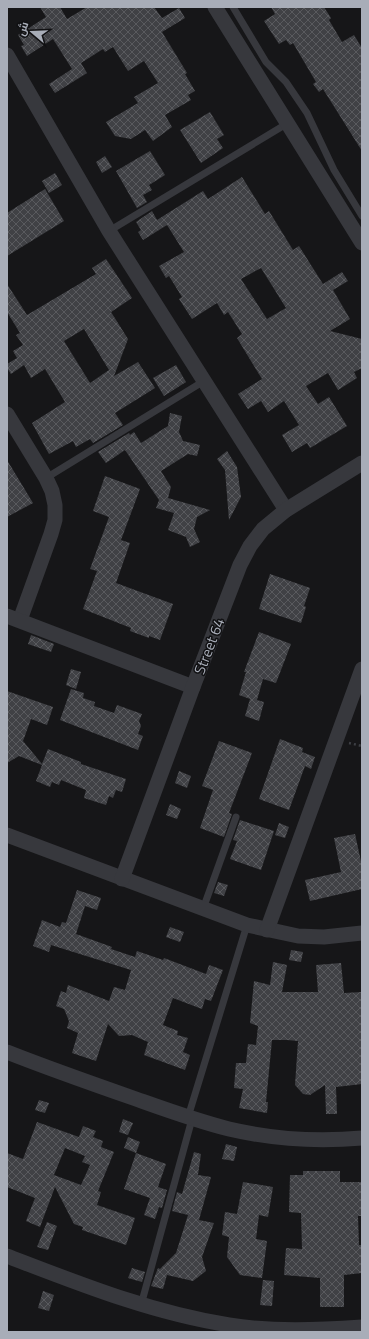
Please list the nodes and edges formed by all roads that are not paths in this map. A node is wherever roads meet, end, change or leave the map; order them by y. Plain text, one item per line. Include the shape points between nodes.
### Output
1 (215, 7) edge
2 (233, 7) edge
3 (7, 55) edge
4 (288, 123) junction
5 (362, 216) edge
6 (109, 231) junction
7 (362, 243) edge
8 (204, 381) junction
9 (7, 414) edge
10 (362, 463) edge
11 (46, 478) junction
12 (286, 510) junction
13 (13, 618) edge
14 (362, 669) edge
15 (193, 687) junction
16 (236, 817) dead end
17 (7, 835) edge
18 (122, 879) junction
19 (203, 909) junction
20 (247, 925) junction
21 (267, 930) junction
22 (362, 933) edge
23 (7, 1052) edge
24 (190, 1118) junction
25 (362, 1138) edge
26 (7, 1256) edge
27 (141, 1305) junction
28 (362, 1327) edge

1 - 4 street
2 - 5 lane via 266,62 286,82 307,113 334,170
3 - 6 street
4 - 6 lane
4 - 7 street
6 - 8 street
8 - 11 lane
8 - 12 street
9 - 11 street
10 - 12 street, Street 64
11 - 13 street via 55,505 55,520
12 - 15 street, Street 64 via 263,529 244,555
13 - 15 street
14 - 21 street
15 - 18 street, Street 64
16 - 19 lane
17 - 18 street
18 - 19 street
19 - 20 street
20 - 21 street
20 - 24 lane
21 - 22 street via 298,936
23 - 24 street
24 - 25 street via 267,1136 306,1140
24 - 27 lane
26 - 27 street
27 - 28 street via 200,1320 262,1329

